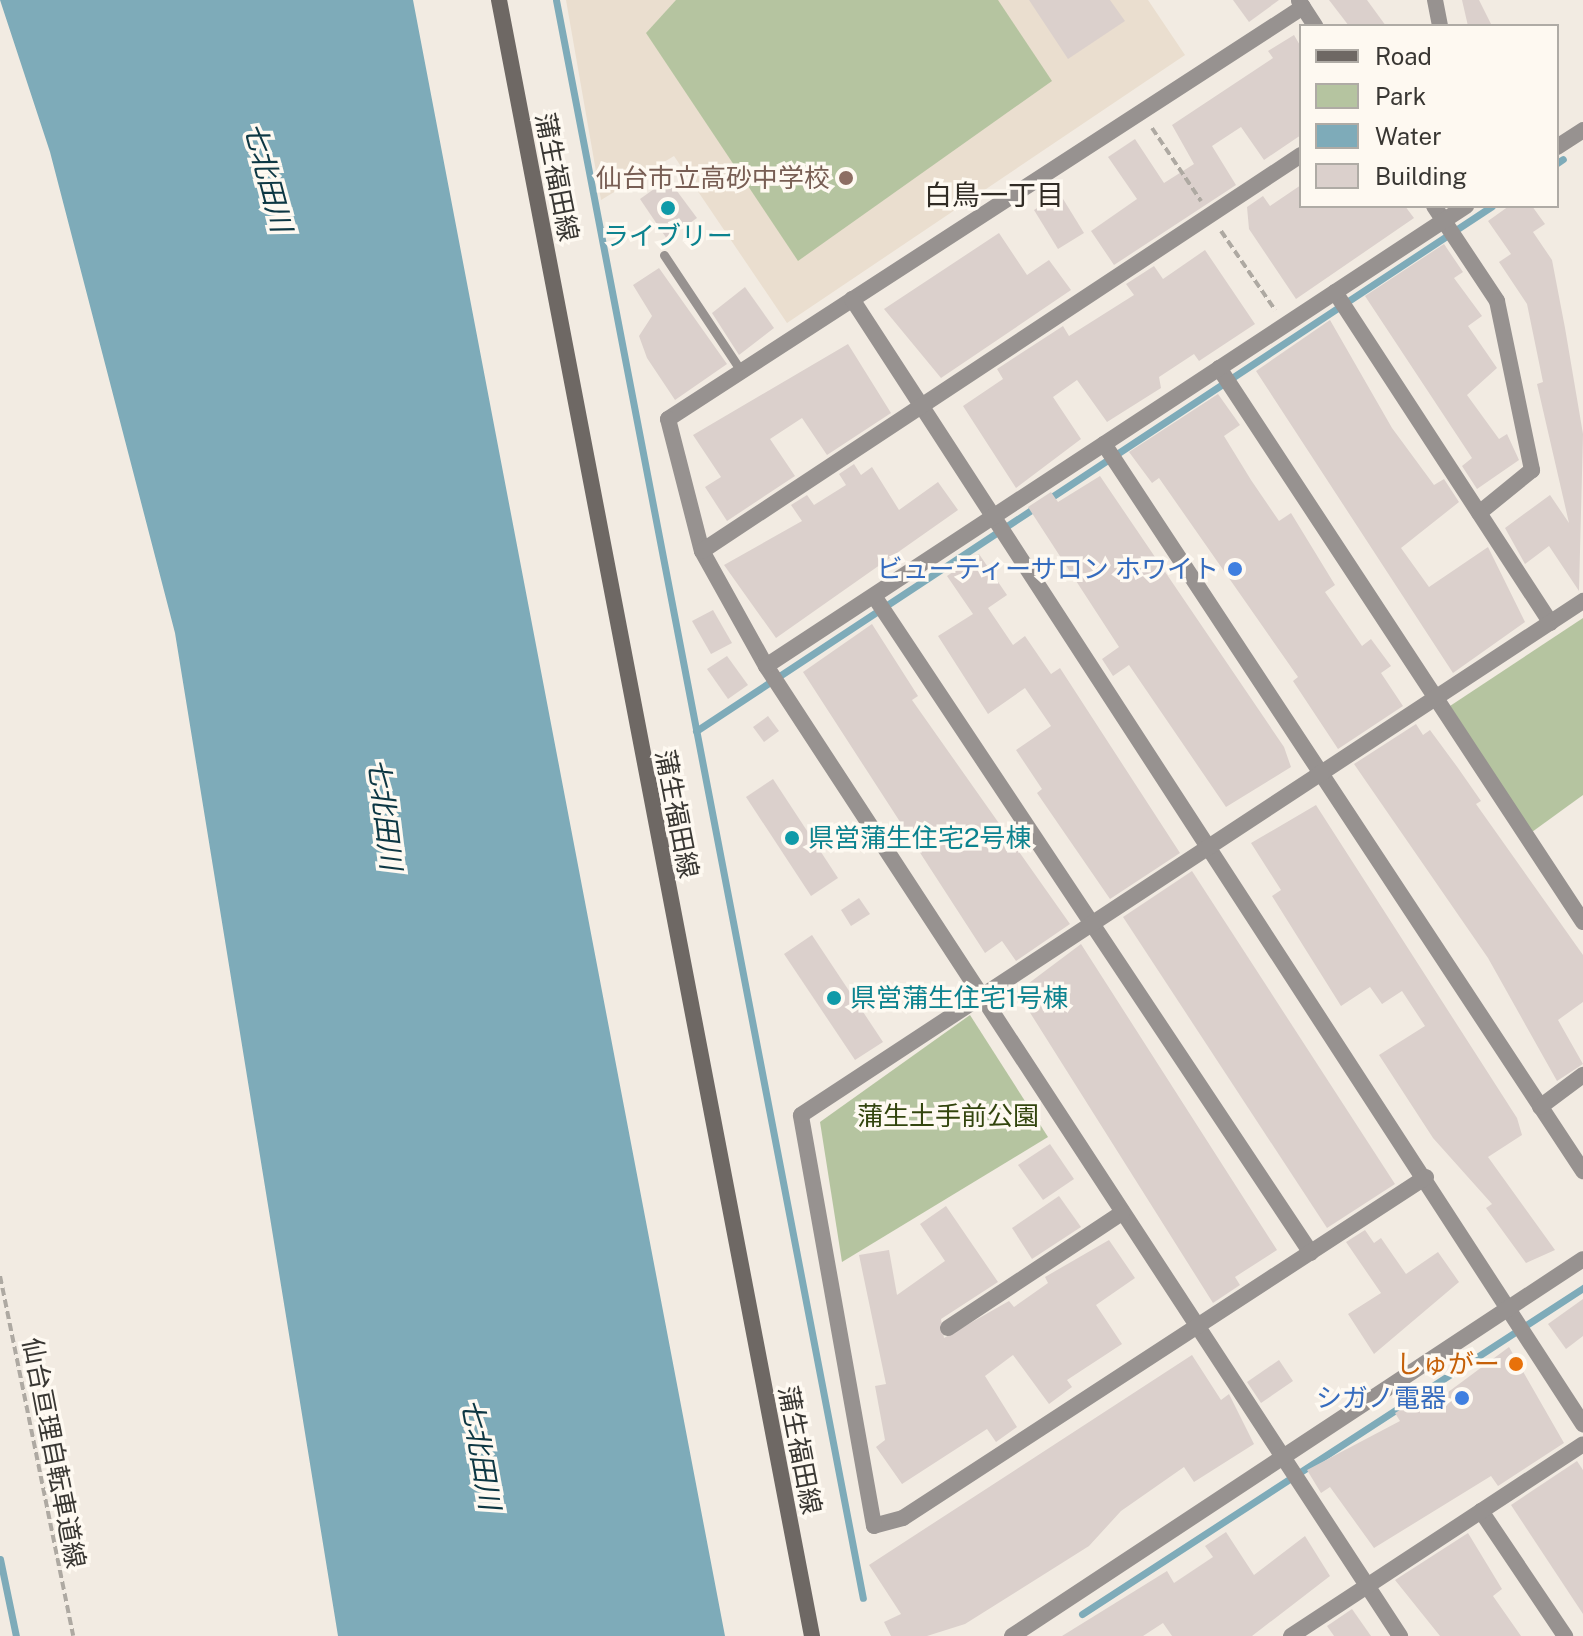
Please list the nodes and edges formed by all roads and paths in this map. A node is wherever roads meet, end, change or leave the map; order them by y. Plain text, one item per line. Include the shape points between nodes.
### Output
1 (499, 0) edge
2 (1435, 0) edge
3 (1300, 3) edge
4 (1314, 24) edge
5 (1440, 24) edge
6 (1583, 130) edge
7 (1559, 146) edge
8 (1299, 156) edge
9 (1435, 208) edge
10 (1465, 208) edge
11 (1449, 229) junction
12 (664, 255) dead end
13 (852, 299) junction
14 (1340, 301) junction
15 (741, 371) junction
16 (1225, 377) junction
17 (922, 406) junction
18 (1110, 452) junction
19 (1479, 513) junction
20 (1000, 525) junction
21 (702, 551) junction
22 (1583, 601) edge
23 (879, 604) junction
24 (1551, 623) junction
25 (772, 675) junction
26 (1436, 698) junction
27 (1321, 773) junction
28 (1210, 846) junction
29 (1583, 922) edge
30 (1092, 924) junction
31 (982, 997) junction
32 (1583, 1075) edge
33 (1540, 1107) junction
34 (1583, 1171) edge
35 (1426, 1177) junction
36 (1122, 1213) junction
37 (1311, 1253) junction
38 (1583, 1259) edge
39 (0, 1276) edge
40 (1519, 1320) junction
41 (1197, 1327) junction
42 (948, 1328) dead end
43 (1583, 1424) edge
44 (1583, 1444) edge
45 (1284, 1461) junction
46 (1481, 1511) junction
47 (1368, 1587) junction
48 (73, 1636) edge
49 (812, 1636) edge
50 (1012, 1636) edge
51 (1291, 1636) edge
52 (1400, 1636) edge
53 (1565, 1636) edge

1 - 49 main road, 蒲生福田線
2 - 5 street
3 - 4 street
3 - 13 street
6 - 7 street
8 - 17 street
9 - 11 street
10 - 11 street
11 - 14 street
11 - 19 street via 1497,301 1532,470
12 - 15 lane
13 - 15 street
13 - 17 street
14 - 16 street
14 - 19 street
15 - 21 street via 668,419
16 - 18 street
16 - 26 street
17 - 20 street
17 - 21 street
18 - 20 street
18 - 27 street
19 - 24 street
20 - 23 street
20 - 28 street
21 - 25 street
22 - 24 street
23 - 25 street
23 - 30 street
24 - 26 street
25 - 31 street
26 - 27 street
26 - 29 street
27 - 28 street
27 - 33 street
28 - 30 street
28 - 35 street
30 - 31 street
30 - 37 street
31 - 36 street
31 - 41 street via 801,1115 874,1526 903,1518
32 - 33 street
33 - 34 street
35 - 37 street
35 - 40 street
36 - 41 street
36 - 42 street
37 - 41 street
38 - 40 street
39 - 48 path, 仙台亘理自転車道線
40 - 43 street
40 - 45 street
41 - 45 street
44 - 46 street
45 - 47 street
45 - 50 street
46 - 47 street
46 - 53 street
47 - 51 street
47 - 52 street

